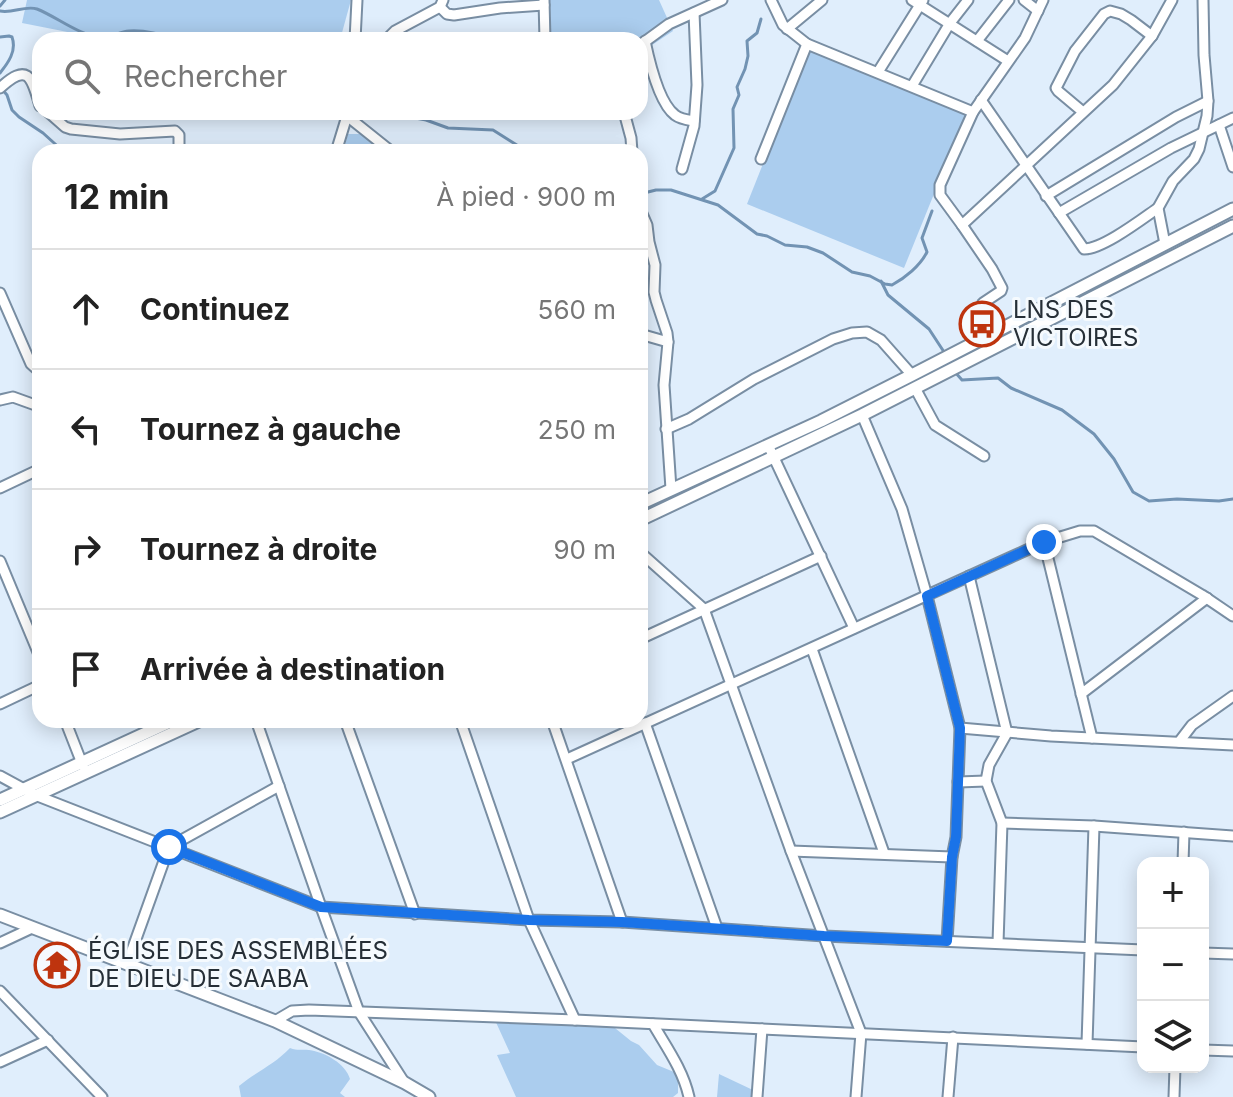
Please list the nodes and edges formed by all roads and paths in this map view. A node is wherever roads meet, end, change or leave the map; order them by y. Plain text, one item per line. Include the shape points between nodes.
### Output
1 (357, 0) edge
2 (722, 0) edge
3 (771, 0) edge
4 (822, 0) edge
5 (968, 0) edge
6 (1009, 0) edge
7 (1024, 0) edge
8 (1043, 0) edge
9 (1172, 0) edge
10 (1203, 0) edge
11 (919, 2) edge
12 (544, 3) edge
13 (441, 4) edge
14 (1038, 11) junction
15 (694, 13) junction
16 (950, 23) junction
17 (787, 29) junction
18 (355, 32) edge
19 (394, 32) edge
20 (545, 32) edge
21 (1152, 36) junction
22 (648, 39) edge
23 (977, 41) junction
24 (807, 44) junction
25 (648, 59) edge
26 (1008, 61) junction
27 (878, 72) junction
28 (32, 82) edge
29 (912, 86) junction
30 (0, 88) edge
31 (981, 100) junction
32 (1208, 101) junction
33 (973, 112) junction
34 (1083, 112) junction
35 (1233, 118) edge
36 (57, 120) edge
37 (344, 120) edge
38 (353, 120) edge
39 (626, 120) edge
40 (694, 121) junction
41 (1219, 125) junction
42 (1204, 133) junction
43 (179, 144) edge
44 (338, 144) edge
45 (382, 144) edge
46 (631, 144) edge
47 (761, 159) dead end
48 (1025, 165) junction
49 (1233, 167) edge
50 (682, 169) dead end
51 (1046, 196) junction
52 (1158, 208) junction
53 (1233, 209) edge
54 (1059, 213) junction
55 (962, 225) junction
56 (1233, 226) edge
57 (648, 236) edge
58 (1165, 244) junction
59 (0, 293) edge
60 (997, 331) junction
61 (648, 336) edge
62 (668, 342) junction
63 (956, 360) junction
64 (32, 365) edge
65 (938, 369) junction
66 (912, 375) junction
67 (915, 388) junction
68 (0, 400) edge
69 (32, 404) edge
70 (862, 415) junction
71 (666, 429) junction
72 (768, 445) junction
73 (984, 456) dead end
74 (774, 457) junction
75 (32, 473) edge
76 (0, 488) edge
77 (671, 489) junction
78 (648, 500) edge
79 (648, 516) edge
80 (1044, 542) junction
81 (821, 556) junction
82 (648, 559) edge
83 (0, 561) edge
84 (969, 576) junction
85 (11, 590) junction
86 (0, 595) edge
87 (927, 596) junction
88 (1207, 598) junction
89 (704, 609) junction
90 (1233, 616) edge
91 (854, 628) junction
92 (648, 635) edge
93 (32, 639) edge
94 (812, 649) junction
95 (732, 683) junction
96 (32, 689) edge
97 (1081, 694) junction
98 (1233, 696) edge
99 (0, 704) edge
100 (648, 722) edge
101 (68, 728) edge
102 (157, 728) edge
103 (181, 728) edge
104 (259, 728) edge
105 (348, 728) edge
106 (463, 728) edge
107 (555, 728) edge
108 (634, 728) edge
109 (647, 728) edge
110 (960, 728) junction
111 (1007, 733) junction
112 (1092, 738) junction
113 (1179, 742) junction
114 (1233, 745) edge
115 (567, 759) junction
116 (83, 767) junction
117 (0, 776) edge
118 (986, 781) junction
119 (958, 782) junction
120 (279, 786) junction
121 (22, 790) junction
122 (35, 795) junction
123 (0, 800) edge
124 (0, 812) edge
125 (1002, 823) junction
126 (1094, 826) junction
127 (1184, 832) junction
128 (1233, 836) edge
129 (169, 847) junction
130 (791, 851) junction
131 (884, 853) junction
132 (952, 857) junction
133 (1183, 857) edge
134 (321, 907) junction
135 (415, 914) junction
136 (0, 915) edge
137 (529, 920) junction
138 (622, 922) junction
139 (32, 928) junction
140 (717, 928) junction
141 (824, 936) junction
142 (947, 941) junction
143 (0, 943) edge
144 (998, 943) junction
145 (1090, 947) junction
146 (1137, 950) edge
147 (1209, 953) edge
148 (1233, 954) edge
149 (127, 964) junction
150 (0, 991) edge
151 (359, 1012) junction
152 (575, 1020) junction
153 (275, 1021) junction
154 (653, 1024) junction
155 (762, 1029) junction
156 (861, 1033) junction
157 (953, 1037) junction
158 (48, 1040) junction
159 (1087, 1044) junction
160 (1137, 1047) edge
161 (1209, 1050) edge
162 (1233, 1051) edge
163 (0, 1062) edge
164 (1175, 1073) edge
165 (405, 1083) junction
166 (102, 1097) edge
167 (429, 1097) edge
168 (689, 1097) edge
169 (757, 1097) edge
170 (856, 1097) edge
171 (948, 1097) edge
172 (1174, 1097) edge

1 - 18 street
2 - 15 street
3 - 17 street
4 - 17 street
5 - 16 street
6 - 23 street
7 - 14 street
8 - 14 street
9 - 21 street
10 - 32 street
11 - 16 street
11 - 27 street
12 - 13 street via 454,15
12 - 20 street
13 - 19 street
14 - 26 street
15 - 22 street
15 - 40 street
16 - 23 street
16 - 29 street
17 - 24 street
21 - 34 street via 1113,85
21 - 34 street via 1121,14 1104,14 1075,51 1056,88
23 - 26 street
24 - 27 street
24 - 47 street
25 - 40 street via 672,113
26 - 31 street
27 - 29 street
28 - 30 street via 19,75
29 - 33 street
31 - 33 street
31 - 48 street
32 - 42 street
32 - 51 street
33 - 55 street via 939,189
34 - 48 street
35 - 41 street
36 - 43 street via 71,129 120,134 175,131
37 - 44 street
38 - 45 street
39 - 46 street
40 - 50 street
41 - 42 street
41 - 49 street
42 - 52 street via 1194,159
42 - 54 street
48 - 51 street
48 - 55 street
51 - 54 street
52 - 54 street via 1088,249 1081,247
52 - 58 street
53 - 58 street
55 - 60 street via 1002,288 983,303
56 - 63 street
57 - 62 street via 654,292
58 - 60 street
59 - 64 street
60 - 63 street
61 - 62 street
62 - 71 street
63 - 65 street
65 - 66 street
65 - 67 street
66 - 71 street via 874,335 852,333 754,379
66 - 72 street
67 - 70 street
67 - 73 street via 935,425
68 - 69 street via 13,397
70 - 74 street
70 - 87 street via 902,509
71 - 77 street
72 - 74 street
72 - 77 street
74 - 79 street
74 - 81 street
75 - 76 street
77 - 78 street
80 - 84 street
80 - 88 street via 1094,531
80 - 97 street
81 - 89 street
81 - 91 street
82 - 89 street
83 - 85 street
84 - 87 street
84 - 111 street
85 - 86 street
85 - 93 street
87 - 91 street
87 - 110 street
88 - 90 street
88 - 97 street
89 - 92 street
89 - 95 street
91 - 94 street
94 - 95 street
94 - 131 street
95 - 100 street
95 - 130 street
96 - 99 street
97 - 112 street
98 - 113 street via 1192,725
101 - 116 street
102 - 116 street
103 - 116 street
104 - 120 street
105 - 135 street
106 - 137 street
107 - 115 street
108 - 115 street
109 - 140 street
110 - 111 street
110 - 119 street
111 - 112 street
111 - 118 street
112 - 113 street
113 - 114 street
115 - 138 street
116 - 121 street
116 - 122 street
117 - 121 street
118 - 119 street
118 - 125 street
119 - 132 street
120 - 129 street
120 - 134 street
121 - 122 street
121 - 123 street
122 - 124 street
122 - 129 street
125 - 126 street
125 - 144 street
126 - 127 street
126 - 145 street
127 - 128 street
127 - 133 street
129 - 134 street
129 - 149 street
130 - 131 street
130 - 141 street
131 - 132 street
132 - 142 street
134 - 135 street
134 - 151 street
135 - 137 street
136 - 139 street
137 - 138 street
137 - 152 street
138 - 140 street
139 - 143 street
139 - 149 street
140 - 141 street
141 - 142 street
141 - 156 street
142 - 144 street
144 - 145 street
145 - 146 street
145 - 159 street
147 - 148 street
149 - 153 street
150 - 158 street
151 - 152 street
151 - 153 street via 292,1011
151 - 165 street
152 - 154 street
153 - 165 street
154 - 155 street
154 - 168 street via 678,1065
155 - 156 street
155 - 169 street
156 - 157 street
156 - 170 street
157 - 159 street
157 - 171 street
158 - 163 street
158 - 166 street
159 - 160 street
161 - 162 street
164 - 172 street
165 - 167 street

